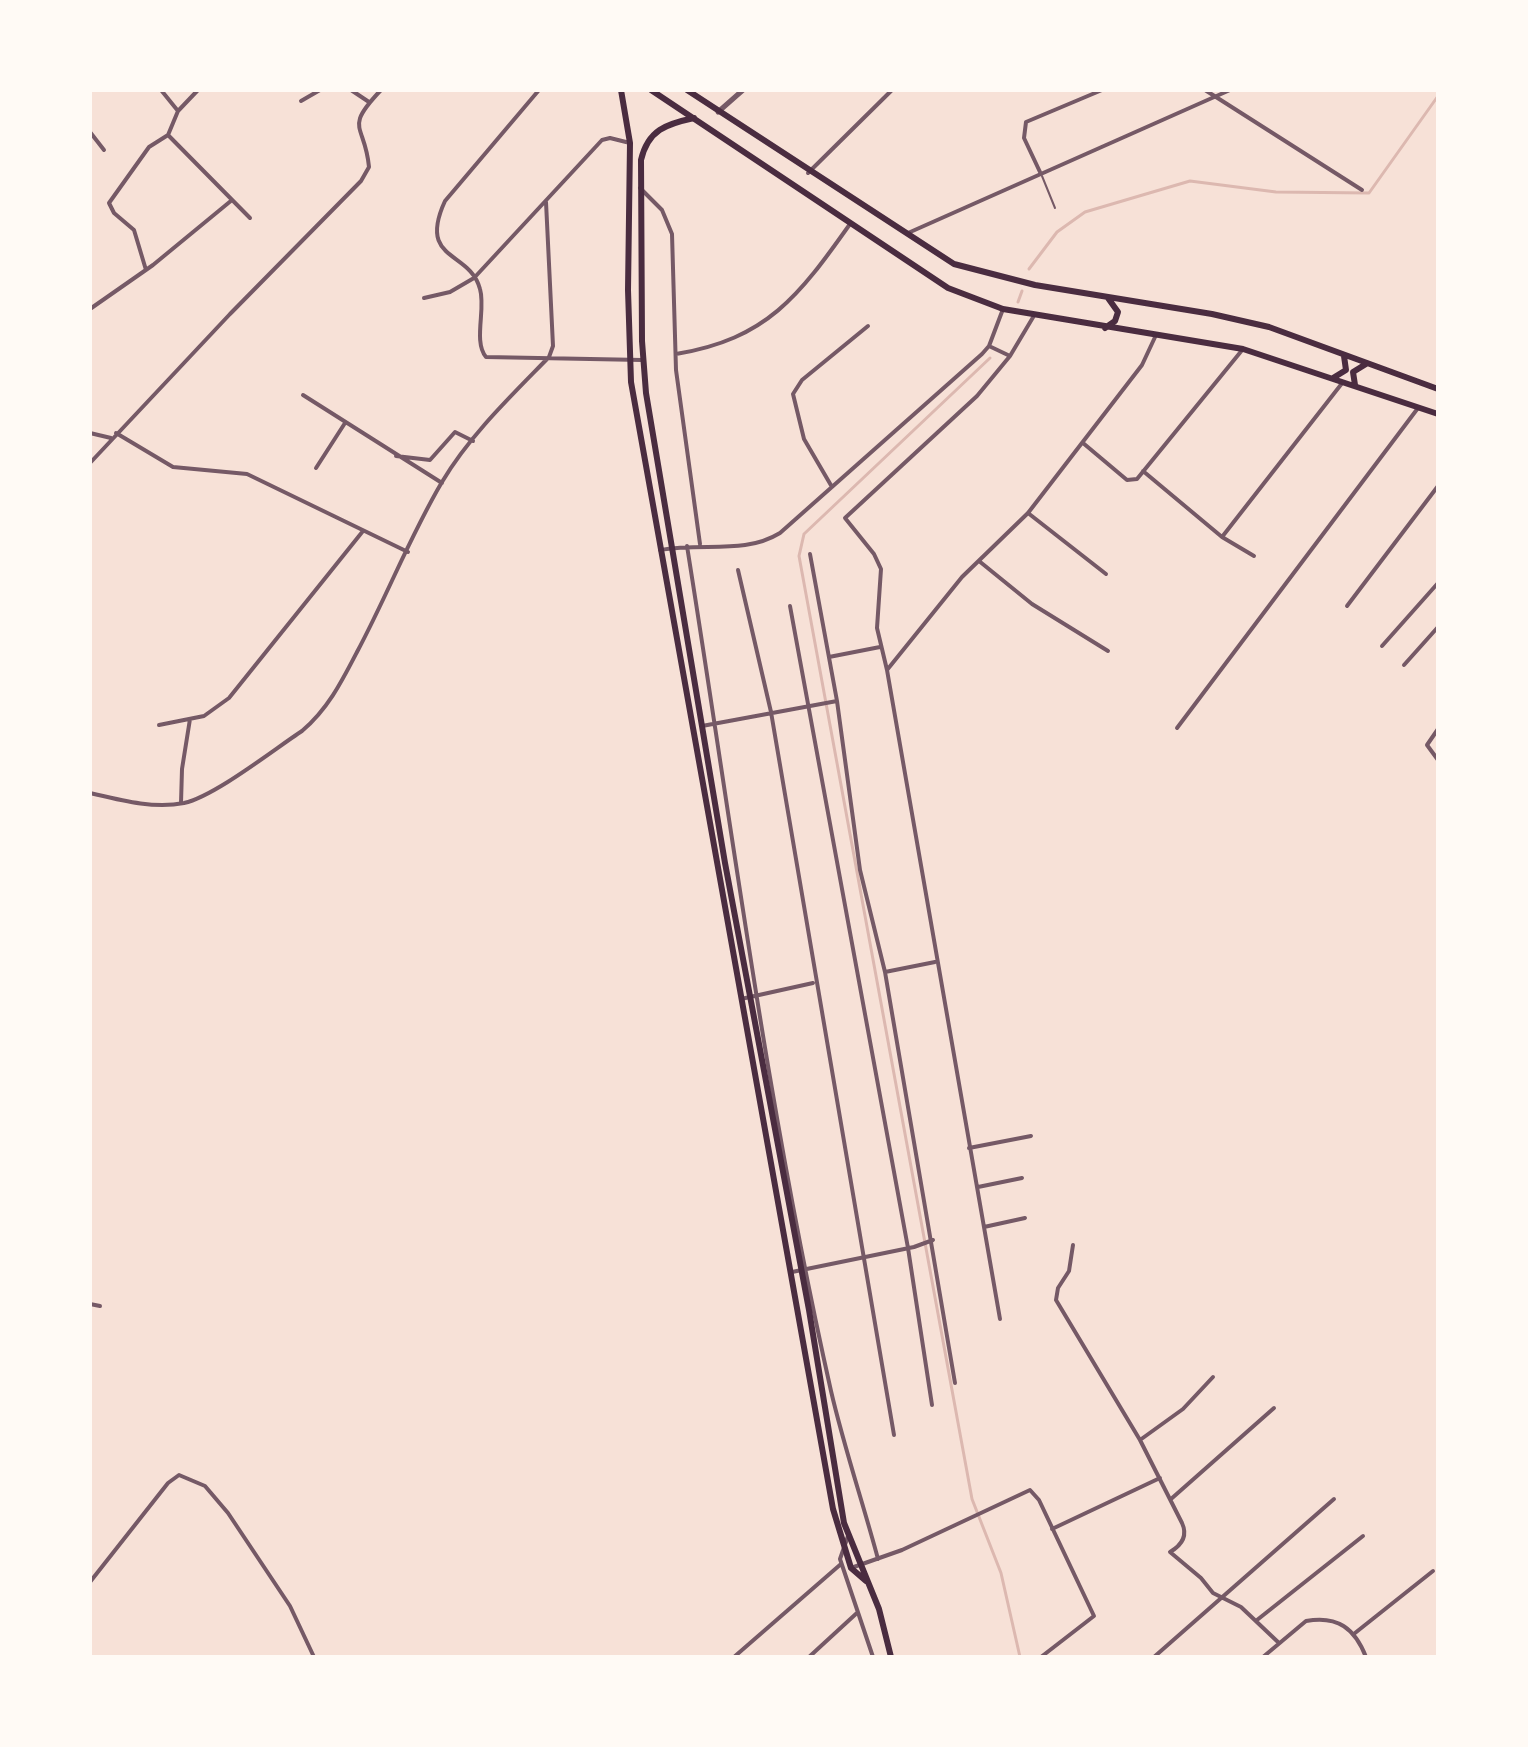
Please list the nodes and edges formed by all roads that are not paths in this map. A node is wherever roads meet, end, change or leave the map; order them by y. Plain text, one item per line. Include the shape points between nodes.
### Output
1 (161, 90) edge
2 (198, 90) edge
3 (320, 90) edge
4 (351, 90) edge
5 (381, 90) edge
6 (539, 90) edge
7 (621, 90) edge
8 (651, 90) edge
9 (687, 90) edge
10 (743, 90) edge
11 (892, 90) edge
12 (1102, 90) edge
13 (1230, 90) edge
14 (1208, 91) edge
15 (1215, 97) junction
16 (301, 101) dead end
17 (369, 102) junction
18 (178, 111) junction
19 (718, 112) junction
20 (694, 118) junction
21 (90, 132) edge
22 (168, 135) junction
23 (630, 143) junction
24 (104, 150) dead end
25 (808, 173) junction
26 (1041, 173) junction
27 (640, 187) junction
28 (1362, 190) dead end
29 (232, 200) junction
30 (546, 202) junction
31 (1055, 208) dead end
32 (250, 218) dead end
33 (851, 222) junction
34 (906, 235) junction
35 (146, 270) junction
36 (474, 278) junction
37 (1108, 297) junction
38 (424, 298) dead end
39 (90, 309) edge
40 (1003, 309) junction
41 (1035, 314) junction
42 (868, 326) dead end
43 (1105, 328) junction
44 (1156, 335) junction
45 (989, 346) junction
46 (1243, 349) junction
47 (1342, 353) junction
48 (676, 354) junction
49 (1010, 356) junction
50 (549, 357) junction
51 (630, 359) junction
52 (643, 360) junction
53 (1366, 364) junction
54 (1333, 378) junction
55 (1343, 382) junction
56 (1356, 386) junction
57 (1438, 389) edge
58 (303, 395) dead end
59 (1420, 406) junction
60 (1438, 414) edge
61 (345, 423) junction
62 (90, 433) edge
63 (116, 433) junction
64 (111, 438) junction
65 (473, 441) junction
66 (1083, 443) junction
67 (396, 456) junction
68 (90, 463) edge
69 (316, 468) dead end
70 (1143, 471) junction
71 (442, 483) junction
72 (1438, 486) edge
73 (832, 487) junction
74 (1028, 513) junction
75 (363, 531) junction
76 (1222, 537) junction
77 (700, 544) junction
78 (687, 546) junction
79 (673, 548) junction
80 (660, 550) junction
81 (408, 552) junction
82 (810, 554) dead end
83 (1254, 556) dead end
84 (979, 561) junction
85 (738, 570) dead end
86 (1106, 574) dead end
87 (1438, 583) edge
88 (790, 606) dead end
89 (1347, 606) dead end
90 (1438, 627) edge
91 (1382, 646) dead end
92 (880, 647) junction
93 (1108, 651) dead end
94 (829, 657) junction
95 (1404, 665) dead end
96 (887, 670) junction
97 (837, 701) junction
98 (813, 704) junction
99 (771, 712) junction
100 (190, 719) junction
101 (717, 723) junction
102 (159, 725) dead end
103 (703, 726) junction
104 (692, 728) junction
105 (1177, 728) dead end
106 (1438, 729) edge
107 (1438, 760) edge
108 (90, 793) edge
109 (181, 803) junction
110 (935, 962) junction
111 (885, 972) junction
112 (814, 983) junction
113 (754, 996) junction
114 (741, 999) junction
115 (1031, 1136) dead end
116 (969, 1148) junction
117 (1022, 1178) dead end
118 (978, 1187) junction
119 (1025, 1218) dead end
120 (984, 1227) junction
121 (933, 1240) junction
122 (1073, 1245) dead end
123 (911, 1248) junction
124 (863, 1255) junction
125 (804, 1269) junction
126 (792, 1272) junction
127 (90, 1304) edge
128 (100, 1306) dead end
129 (1000, 1319) dead end
130 (1213, 1377) dead end
131 (955, 1383) dead end
132 (932, 1405) dead end
133 (1274, 1408) dead end
134 (894, 1435) dead end
135 (1140, 1440) junction
136 (1160, 1478) junction
137 (1170, 1499) junction
138 (1334, 1499) dead end
139 (1052, 1529) junction
140 (848, 1536) junction
141 (1363, 1536) dead end
142 (842, 1546) junction
143 (878, 1559) junction
144 (841, 1564) junction
145 (860, 1565) junction
146 (851, 1568) junction
147 (1433, 1571) dead end
148 (867, 1581) junction
149 (90, 1582) edge
150 (1220, 1598) junction
151 (858, 1612) junction
152 (1257, 1620) junction
153 (1355, 1633) junction
154 (1279, 1643) junction
155 (314, 1657) edge
156 (734, 1657) edge
157 (809, 1657) edge
158 (873, 1657) edge
159 (891, 1657) edge
160 (1041, 1657) edge
161 (1154, 1657) edge
162 (1263, 1657) edge
163 (1366, 1657) edge

1 - 18 street
2 - 18 street
3 - 16 street
4 - 17 street
5 - 17 street
6 - 36 street via 445,201 436,223 446,252
7 - 23 main road
8 - 20 main road
9 - 19 main road
10 - 19 street
11 - 25 street
12 - 26 street via 1026,122 1024,138
13 - 15 street
14 - 15 street
15 - 26 street
15 - 28 street
17 - 63 street via 357,124 367,174
18 - 22 street
19 - 25 main road
20 - 27 main road via 651,135 641,160
20 - 33 main road
21 - 24 street
22 - 29 street
22 - 35 street via 149,147 109,203 134,230
23 - 30 street via 602,140
23 - 51 main road
25 - 34 main road
26 - 31 lane
26 - 34 street
27 - 48 street via 662,210 672,234
27 - 52 main road
29 - 32 street
29 - 35 street
30 - 36 street
30 - 50 street via 553,346
33 - 40 main road via 948,288
33 - 48 street via 774,315 737,339
34 - 37 main road via 970,270
35 - 39 street
36 - 38 street via 450,292
36 - 50 street via 480,288 486,357
37 - 43 main road via 1118,312
37 - 47 main road via 1269,327
40 - 41 main road
40 - 45 street
41 - 43 main road
41 - 49 street
42 - 73 street via 802,380 793,394 804,439
43 - 44 main road
44 - 46 main road
44 - 66 street via 1142,365
45 - 49 street
45 - 73 street
46 - 54 main road
46 - 70 street
47 - 53 main road
47 - 54 main road via 1346,370
48 - 77 street
49 - 92 street via 977,396 848,513 846,521 881,569
50 - 51 street
50 - 65 street
51 - 52 street
51 - 80 main road
52 - 79 main road
53 - 56 main road via 1353,372
53 - 57 main road
54 - 55 main road
55 - 56 main road
55 - 76 street
56 - 59 main road
58 - 61 street
59 - 60 main road
59 - 105 street
61 - 67 street
61 - 69 street
62 - 64 street
63 - 64 street
63 - 75 street via 173,467 247,474
64 - 68 street
65 - 67 street via 455,432 430,460
65 - 71 street
66 - 70 street via 1132,481
66 - 74 street
67 - 71 street
70 - 76 street
71 - 81 street
72 - 89 street
73 - 77 street via 765,542
74 - 84 street
74 - 86 street
75 - 81 street
75 - 100 street via 241,686 216,710
76 - 83 street
77 - 78 street
78 - 79 street
78 - 101 street
79 - 80 street
79 - 103 main road
80 - 104 main road
81 - 109 street via 318,718 216,787
82 - 94 street
84 - 93 street via 1032,604
84 - 96 street
85 - 99 street
87 - 91 street
88 - 98 street
90 - 95 street
92 - 94 street
92 - 96 street
94 - 97 street
96 - 110 street
97 - 98 street
97 - 111 street via 860,870
98 - 99 street
98 - 123 street
99 - 101 street
99 - 112 street
100 - 102 street
100 - 109 street
101 - 103 street
101 - 113 street
103 - 104 street
103 - 113 main road
104 - 114 main road
106 - 107 street via 1427,745
108 - 109 street via 129,802
110 - 111 street
110 - 116 street
111 - 121 street
112 - 113 street
112 - 124 street
113 - 114 street
113 - 125 main road
114 - 126 main road
115 - 116 street
116 - 118 street
117 - 118 street
118 - 120 street
119 - 120 street
120 - 129 street
121 - 123 street
121 - 131 street
122 - 135 street via 1056,1300
123 - 124 street
123 - 132 street
124 - 125 street
124 - 134 street
125 - 126 street
125 - 140 main road
125 - 143 street via 831,1393
126 - 142 main road
127 - 128 street
130 - 135 street via 1183,1409
133 - 137 street
135 - 136 street
136 - 137 street
136 - 139 street
137 - 150 street via 1185,1531 1179,1547 1170,1552
138 - 150 street
139 - 143 street via 1039,1500 1024,1489
139 - 160 street via 1094,1616
140 - 142 street
140 - 145 main road
141 - 152 street
142 - 144 street
142 - 146 main road
143 - 145 street
144 - 151 street
144 - 156 street
145 - 146 street
145 - 148 main road
146 - 148 main road
147 - 153 street
148 - 159 main road
149 - 155 street via 168,1483 186,1475 205,1486 228,1513 290,1606
150 - 152 street
150 - 161 street
151 - 157 street
151 - 158 street
152 - 154 street
153 - 154 street via 1306,1621
153 - 163 street
154 - 162 street

